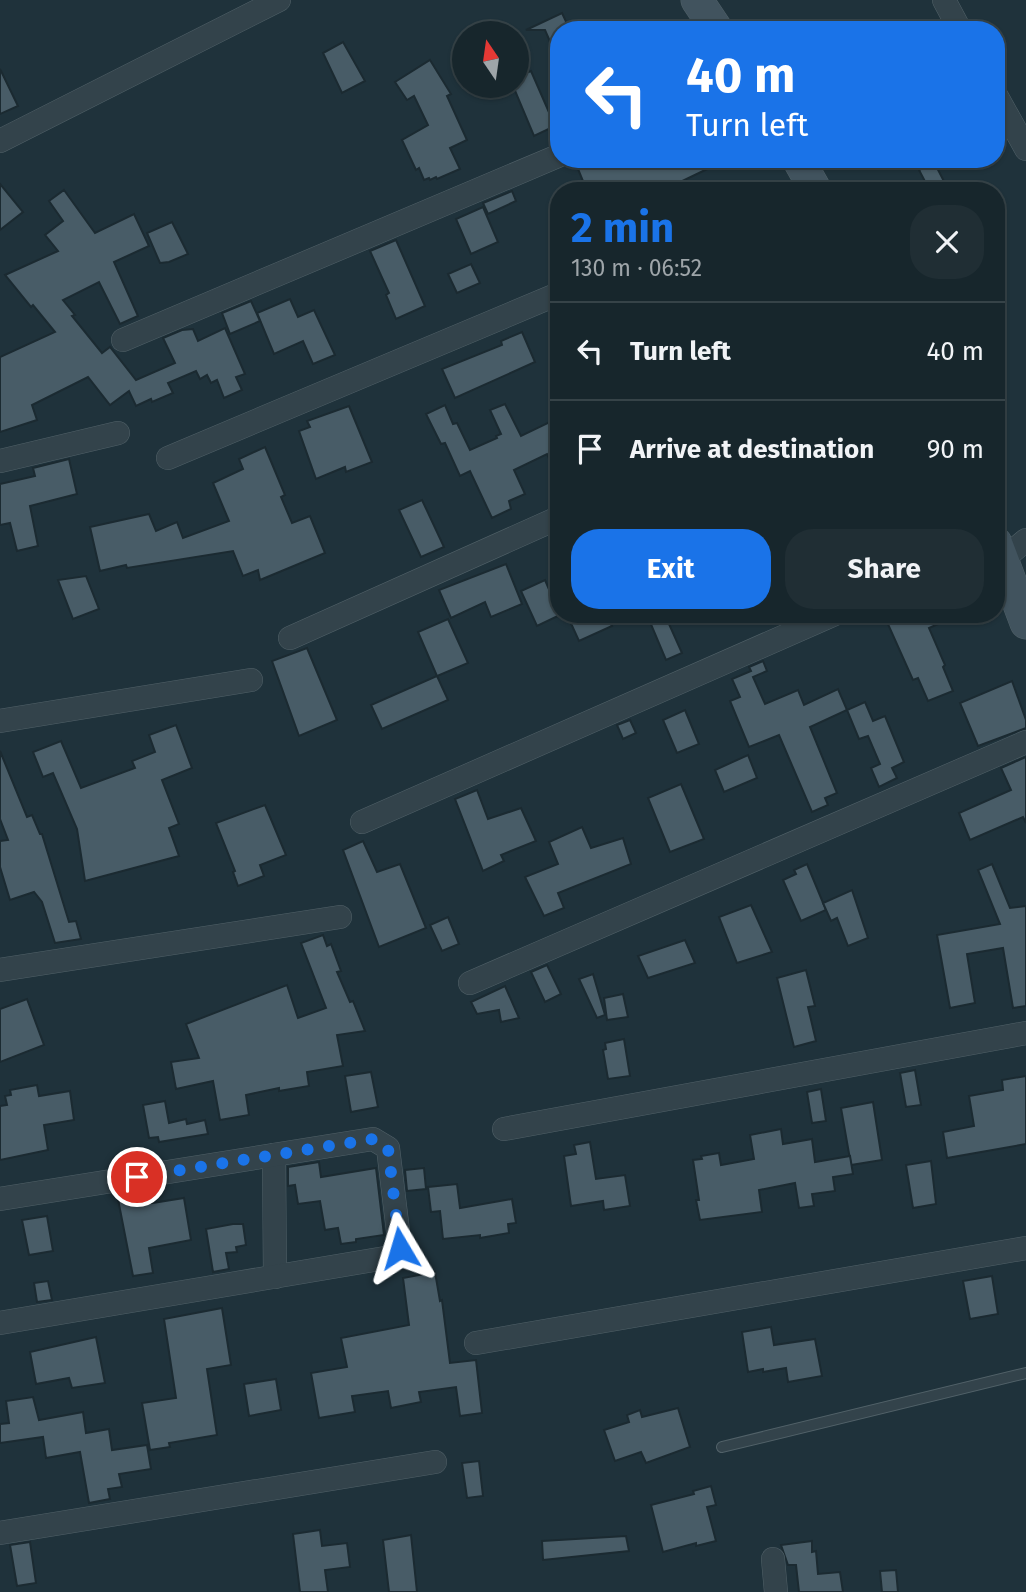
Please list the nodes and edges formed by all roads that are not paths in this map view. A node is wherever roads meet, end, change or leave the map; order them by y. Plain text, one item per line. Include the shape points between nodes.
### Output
1 (279, 0) edge
2 (697, 0) edge
3 (944, 0) edge
4 (711, 21) edge
5 (955, 21) edge
6 (1005, 110) edge
7 (0, 141) edge
8 (1026, 149) edge
9 (550, 159) edge
10 (550, 297) edge
11 (123, 340) dead end
12 (118, 433) dead end
13 (168, 458) dead end
14 (0, 461) edge
15 (550, 522) edge
16 (1005, 554) edge
17 (815, 623) edge
18 (1026, 623) edge
19 (290, 638) dead end
20 (251, 680) dead end
21 (0, 720) edge
22 (1026, 742) edge
23 (362, 822) dead end
24 (340, 917) dead end
25 (0, 970) edge
26 (470, 983) dead end
27 (1026, 1033) edge
28 (504, 1129) dead end
29 (274, 1155) junction
30 (0, 1199) edge
31 (1026, 1248) edge
32 (275, 1277) junction
33 (0, 1323) edge
34 (476, 1343) dead end
35 (1026, 1373) edge
36 (722, 1447) dead end
37 (435, 1462) dead end
38 (0, 1534) edge
39 (773, 1559) dead end
40 (776, 1592) edge

1 - 7 street
2 - 4 street
3 - 5 street
6 - 8 street
9 - 11 street
10 - 13 street
12 - 14 street
15 - 19 street
16 - 18 street
17 - 23 street
20 - 21 street
22 - 26 street
24 - 25 street
27 - 28 street
29 - 30 street
29 - 32 street
29 - 32 street via 373,1139 388,1148 400,1248 391,1257
31 - 34 street
32 - 33 street
35 - 36 lane
37 - 38 street
39 - 40 street

